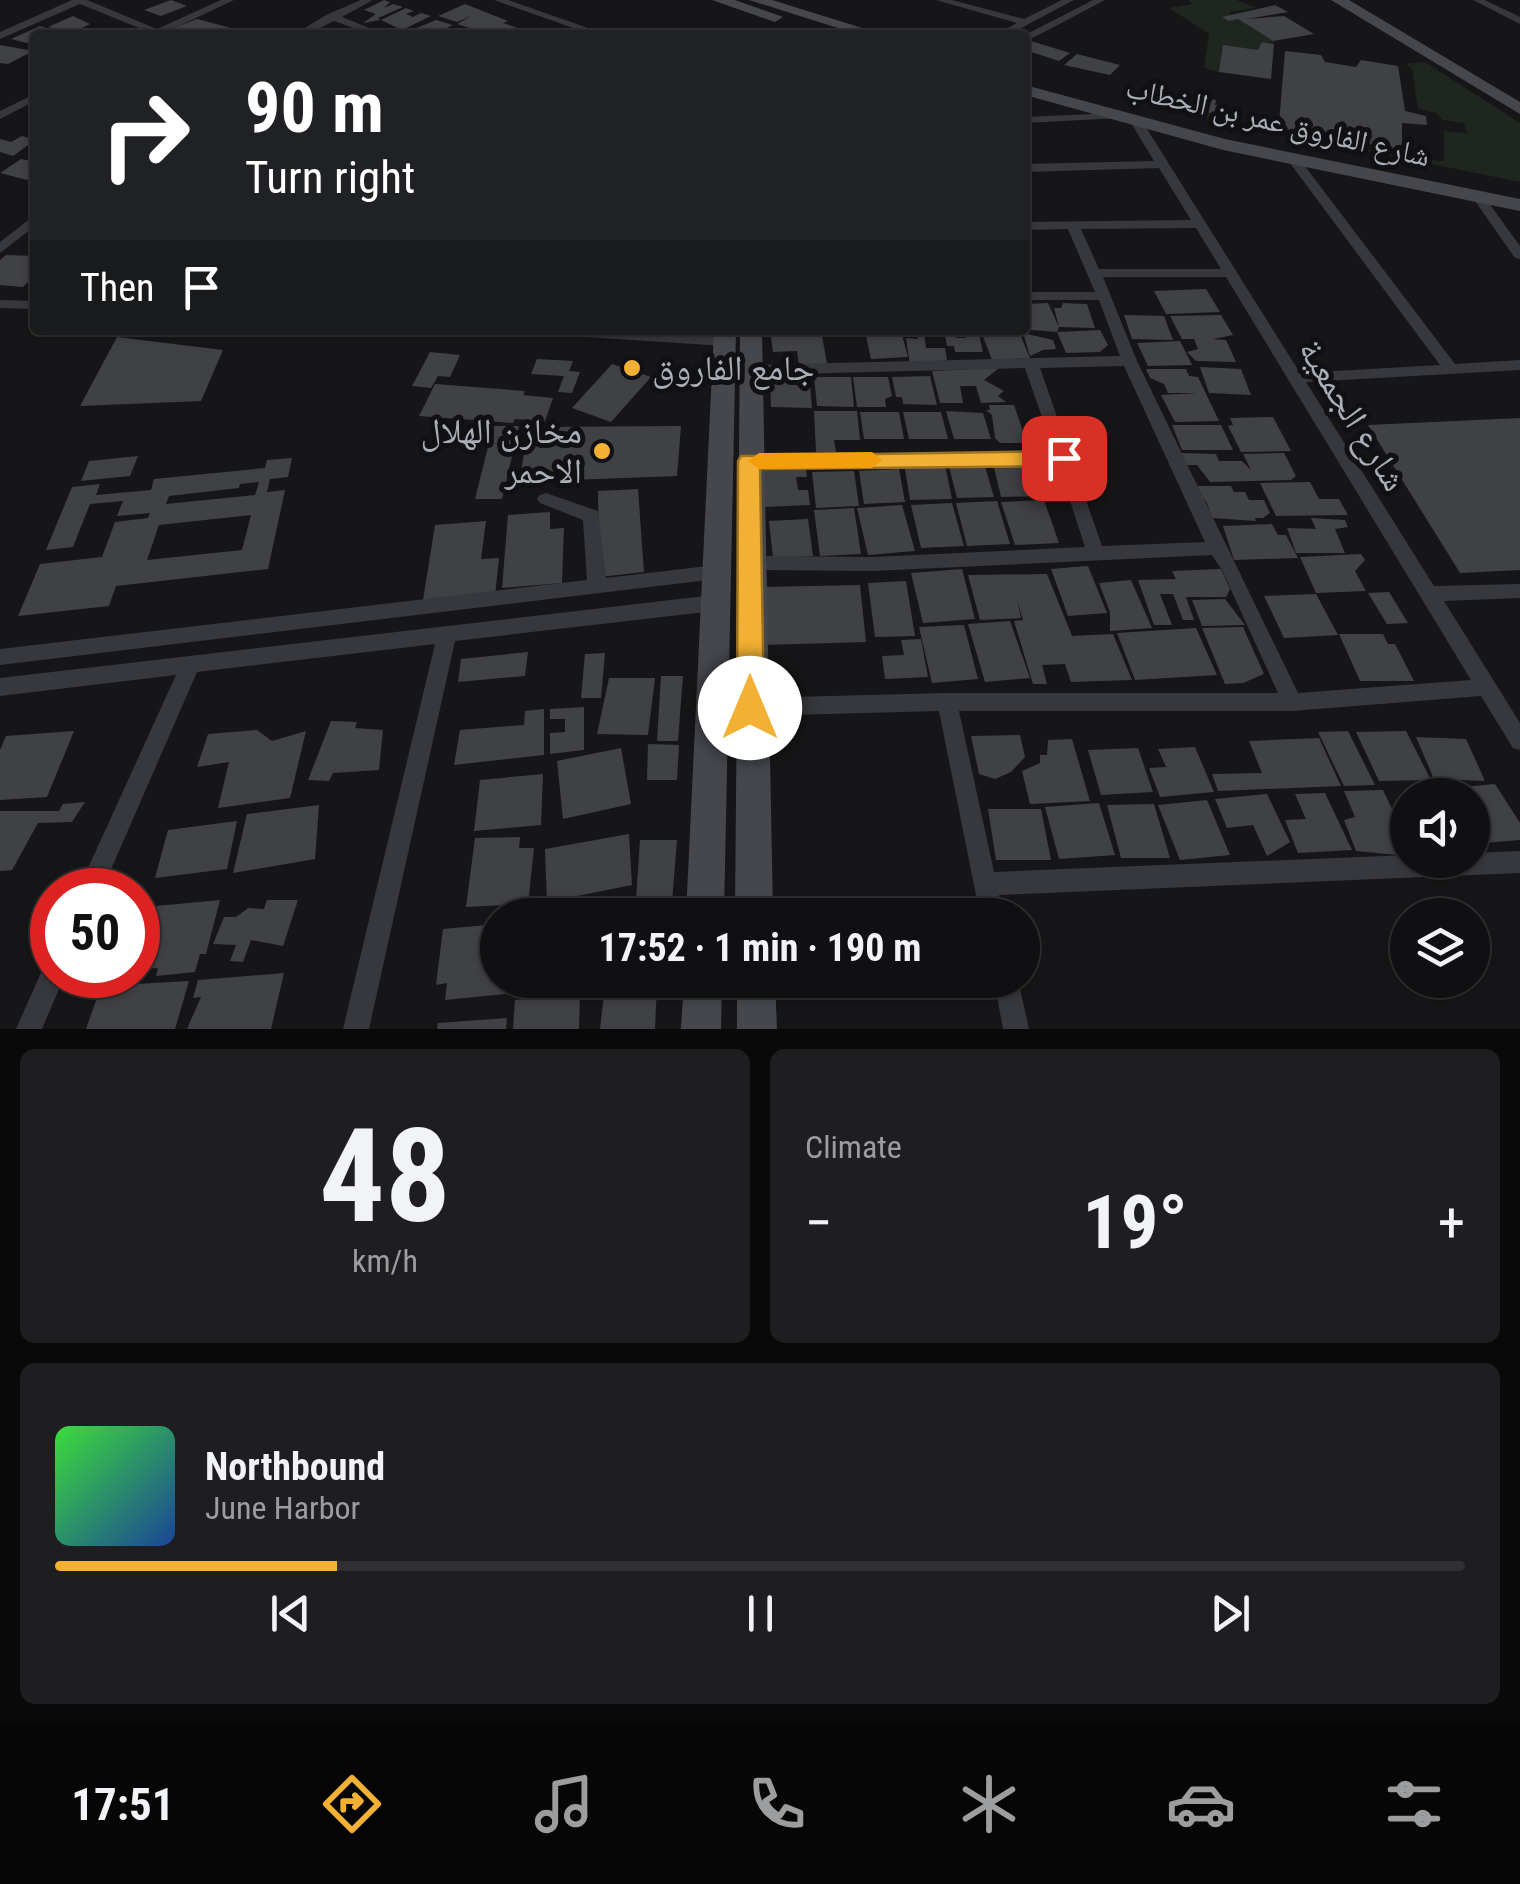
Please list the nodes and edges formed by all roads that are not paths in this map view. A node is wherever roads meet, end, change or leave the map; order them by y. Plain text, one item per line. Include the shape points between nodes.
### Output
1 (80, 0) edge
2 (229, 0) edge
3 (368, 0) edge
4 (498, 0) edge
5 (719, 0) edge
6 (756, 0) edge
7 (942, 0) edge
8 (1069, 0) edge
9 (1339, 0) edge
10 (1478, 0) edge
11 (1092, 1) edge
12 (1360, 4) edge
13 (331, 16) junction
14 (1520, 21) edge
15 (1025, 22) junction
16 (148, 30) edge
17 (165, 30) edge
18 (307, 30) edge
19 (369, 30) edge
20 (587, 30) edge
21 (818, 30) edge
22 (859, 30) edge
23 (1010, 30) edge
24 (0, 36) edge
25 (1030, 36) edge
26 (1030, 78) edge
27 (1030, 91) edge
28 (1520, 92) edge
29 (30, 100) edge
30 (1520, 109) edge
31 (0, 116) edge
32 (1116, 116) junction
33 (1030, 120) edge
34 (1136, 121) junction
35 (1294, 160) junction
36 (1162, 164) junction
37 (1030, 168) edge
38 (1520, 190) edge
39 (1479, 198) junction
40 (1520, 204) edge
41 (30, 223) edge
42 (1200, 224) junction
43 (1030, 226) edge
44 (1072, 226) junction
45 (0, 249) edge
46 (1520, 255) edge
47 (1094, 273) junction
48 (1230, 273) junction
49 (1030, 296) edge
50 (1104, 296) junction
51 (0, 304) edge
52 (30, 305) edge
53 (733, 335) edge
54 (733, 335) edge
55 (1129, 361) junction
56 (1031, 364) junction
57 (1520, 365) edge
58 (1450, 368) junction
59 (749, 370) junction
60 (1295, 378) junction
61 (1064, 458) junction
62 (749, 461) junction
63 (546, 499) dead end
64 (1217, 548) junction
65 (1096, 554) junction
66 (750, 563) junction
67 (716, 572) junction
68 (597, 586) junction
69 (1520, 591) edge
70 (1429, 594) junction
71 (714, 603) junction
72 (447, 634) junction
73 (0, 657) edge
74 (191, 664) junction
75 (0, 687) edge
76 (1486, 687) junction
77 (947, 702) junction
78 (1292, 702) junction
79 (750, 708) junction
80 (1520, 740) edge
81 (1520, 862) edge
82 (100, 868) edge
83 (986, 884) junction
84 (705, 898) edge
85 (754, 898) edge
86 (989, 898) edge
87 (42, 998) edge
88 (702, 998) edge
89 (756, 998) edge
90 (1010, 998) edge
91 (28, 1029) edge
92 (356, 1029) edge
93 (701, 1029) edge
94 (757, 1029) edge
95 (1016, 1029) edge

1 - 16 street
1 - 24 street
2 - 17 street
3 - 13 street
4 - 20 street
5 - 21 main road
6 - 22 main road
7 - 15 street
8 - 15 street
9 - 12 main road
10 - 14 street
11 - 25 street
12 - 28 main road via 1382,10
12 - 30 main road
13 - 18 street
13 - 19 street
15 - 23 street
26 - 38 main road via 1279,143
27 - 32 main road, شارع الفاروق عمر بن الخطاب
29 - 31 street
32 - 33 street
32 - 34 main road, شارع الفاروق عمر بن الخطاب
34 - 35 main road, شارع الفاروق عمر بن الخطاب
34 - 36 street, شارع الجمعية
35 - 39 main road, شارع الفاروق عمر بن الخطاب
35 - 58 street
36 - 37 street
36 - 42 street, شارع الجمعية
39 - 40 main road, شارع الفاروق عمر بن الخطاب
39 - 46 street
41 - 45 street
42 - 44 street
42 - 48 street, شارع الجمعية
43 - 44 street
44 - 47 street
47 - 48 street
47 - 50 street
48 - 60 street, شارع الجمعية
49 - 50 street
50 - 55 street
51 - 52 street
53 - 59 main road
54 - 67 main road
55 - 56 street
55 - 64 street
56 - 59 street
56 - 61 street
57 - 58 street
58 - 60 street
59 - 62 main road
60 - 70 street, شارع الجمعية
61 - 62 street
61 - 65 street
62 - 66 main road
63 - 68 street via 592,516
64 - 65 street
64 - 78 street
65 - 66 street
66 - 79 main road
67 - 68 street
67 - 71 main road
68 - 73 street
69 - 70 street
70 - 76 street, شارع الجمعية
71 - 72 street
71 - 84 main road
72 - 74 street
72 - 92 street
74 - 75 street
74 - 82 street
76 - 78 street
76 - 80 street, شارع الجمعية
77 - 78 street
77 - 79 street
77 - 83 street
79 - 85 main road
81 - 83 street
83 - 86 street
87 - 91 street
88 - 93 main road
89 - 94 main road
90 - 95 street

